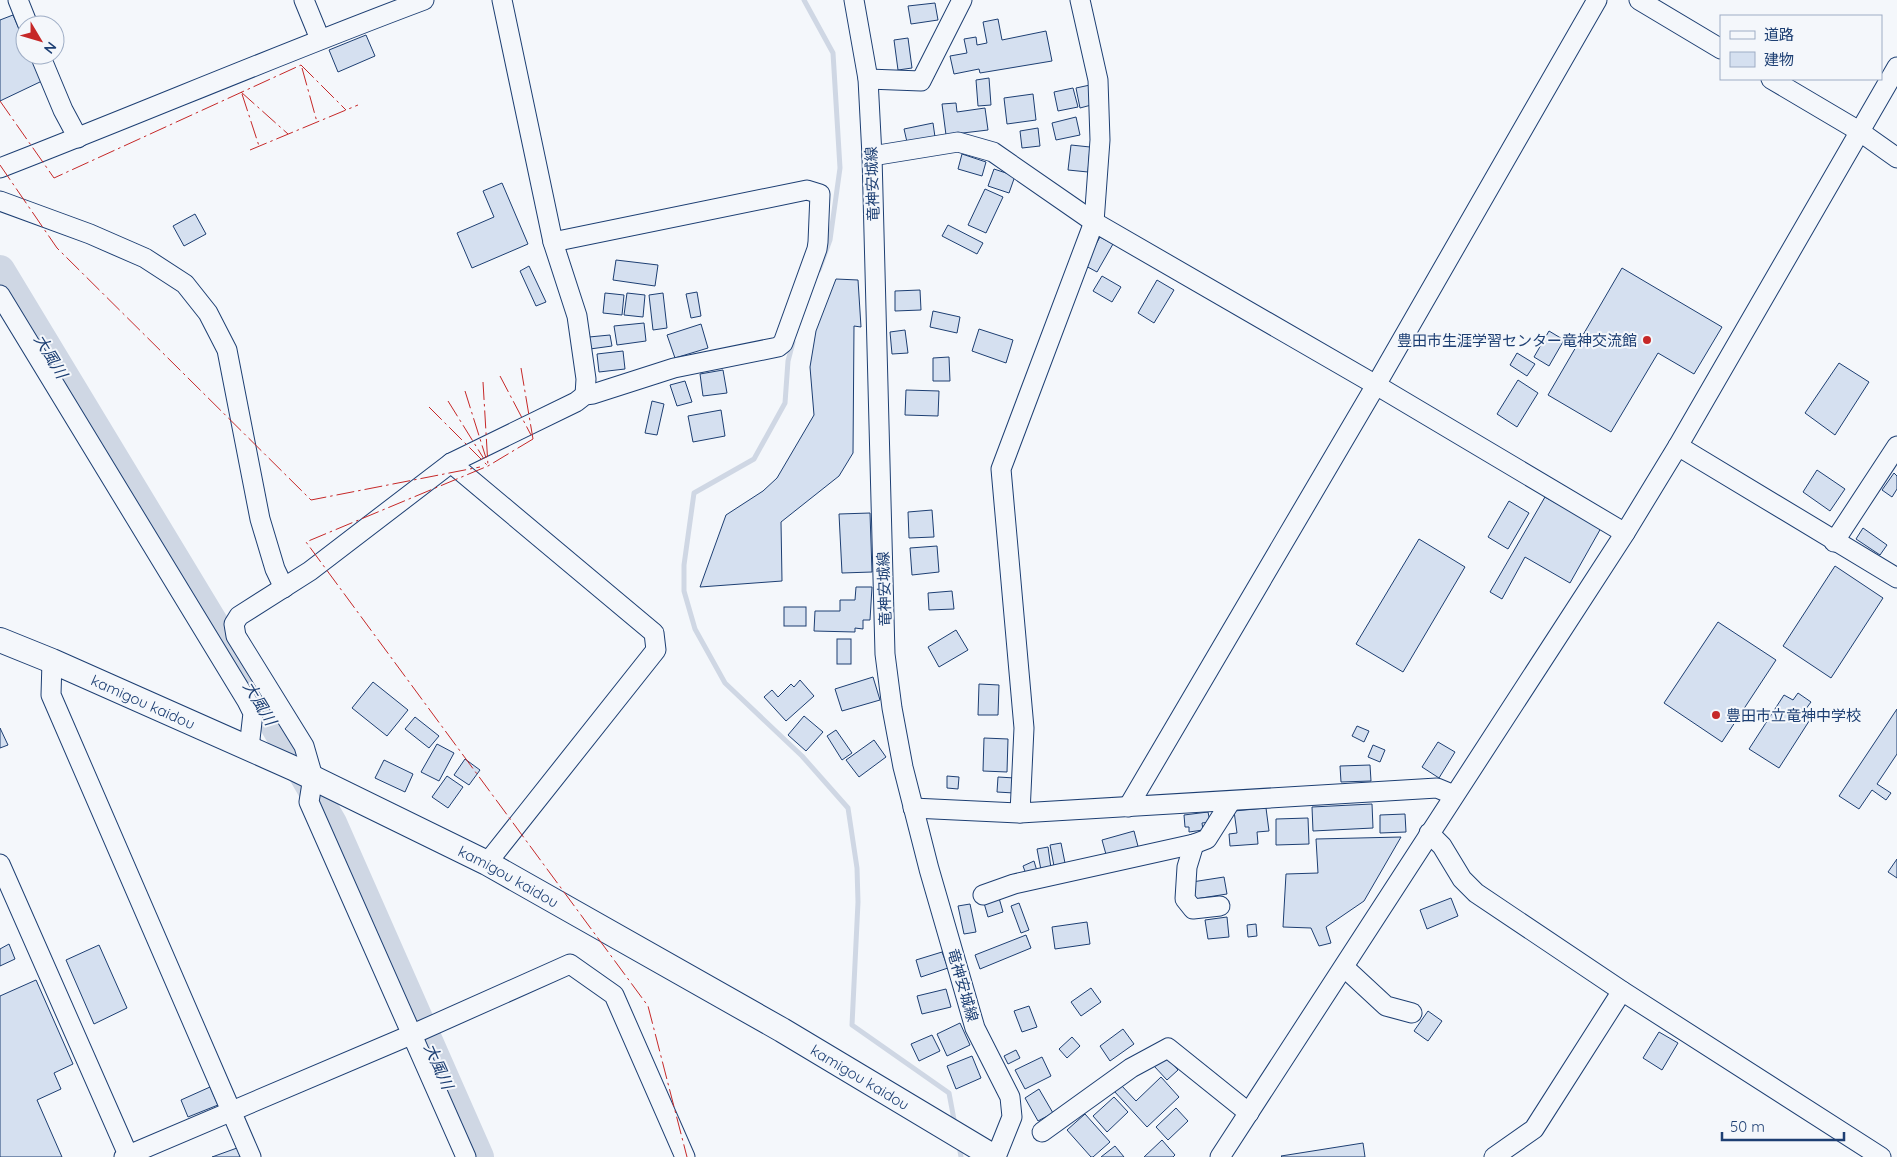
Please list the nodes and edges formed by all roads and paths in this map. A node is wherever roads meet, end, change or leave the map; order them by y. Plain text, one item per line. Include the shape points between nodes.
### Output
1 (18, 0) edge
2 (304, 0) edge
3 (424, 0) edge
4 (502, 0) edge
5 (854, 0) edge
6 (962, 0) edge
7 (1080, 0) edge
8 (1597, 0) edge
9 (1639, 0) edge
10 (24, 15) edge
11 (320, 38) junction
12 (1720, 48) edge
13 (44, 65) edge
14 (1897, 67) edge
15 (868, 79) junction
16 (1773, 80) edge
17 (1859, 131) junction
18 (78, 138) junction
19 (872, 156) junction
20 (1897, 158) edge
21 (0, 168) edge
22 (0, 201) edge
23 (1094, 222) junction
24 (553, 242) junction
25 (0, 295) edge
26 (1376, 384) junction
27 (585, 395) junction
28 (1678, 446) junction
29 (1897, 446) edge
30 (451, 463) junction
31 (1625, 534) junction
32 (1834, 542) junction
33 (1897, 578) edge
34 (284, 588) junction
35 (0, 640) edge
36 (52, 661) junction
37 (249, 748) junction
38 (313, 778) junction
39 (1454, 795) junction
40 (1231, 801) junction
41 (913, 808) junction
42 (1128, 808) junction
43 (1020, 813) junction
44 (1430, 833) junction
45 (1194, 844) junction
46 (487, 863) junction
47 (0, 864) edge
48 (982, 895) dead end
49 (1220, 906) dead end
50 (1345, 968) junction
51 (1622, 991) junction
52 (1412, 1013) dead end
53 (413, 1034) junction
54 (231, 1111) junction
55 (1250, 1113) junction
56 (1042, 1132) dead end
57 (127, 1156) edge
58 (251, 1157) edge
59 (466, 1157) edge
60 (685, 1157) edge
61 (995, 1157) edge
62 (1220, 1157) edge
63 (1494, 1157) edge
64 (1880, 1157) edge

1 - 10 street
2 - 11 street
3 - 11 street
4 - 24 street
5 - 15 street, 竜神安城線
6 - 15 street via 921,81
7 - 23 street via 1098,80 1100,140
8 - 26 street
9 - 12 street
11 - 18 street
13 - 18 street via 62,110
14 - 17 street
15 - 19 street, 竜神安城線
16 - 17 street
17 - 20 street
17 - 28 street
18 - 21 street
19 - 23 street via 958,142 993,152
19 - 41 street, 竜神安城線 via 885,654 892,708
22 - 34 street via 145,258 185,284 208,313 227,350 260,519
23 - 26 street
23 - 43 street via 1001,469 1024,728
24 - 27 street via 577,316 586,379
24 - 27 street via 807,190 820,194 818,242 783,343 772,349 674,368
25 - 37 street via 247,701 253,714
26 - 31 street
26 - 42 street
27 - 30 street
28 - 31 street
28 - 32 street
29 - 32 street
30 - 34 street
30 - 46 street via 654,634 656,650
31 - 39 street
32 - 33 street
34 - 38 street via 239,616 234,624 236,636 304,746
35 - 36 main road, kamigou kaidou
36 - 37 main road, kamigou kaidou
36 - 54 street via 50,695
37 - 38 main road, kamigou kaidou
38 - 46 main road, kamigou kaidou
38 - 53 street via 309,802
39 - 40 street via 1437,788
39 - 44 street
40 - 42 street
40 - 45 street via 1206,839
41 - 43 street
41 - 61 street, 竜神安城線 via 975,1028 1010,1097 1012,1117
42 - 43 street
44 - 50 street
44 - 51 street via 1462,879 1476,893
45 - 48 street via 1014,884
45 - 49 street via 1187,867 1185,899 1193,909
46 - 61 main road, kamigou kaidou via 773,1025
47 - 57 street
50 - 52 street via 1386,1006
50 - 55 street
51 - 63 street via 1534,1129
51 - 64 street
53 - 54 street
53 - 59 street
53 - 60 street via 570,964 614,995
54 - 57 street
54 - 58 street
55 - 56 street via 1168,1048 1132,1068
55 - 62 street

